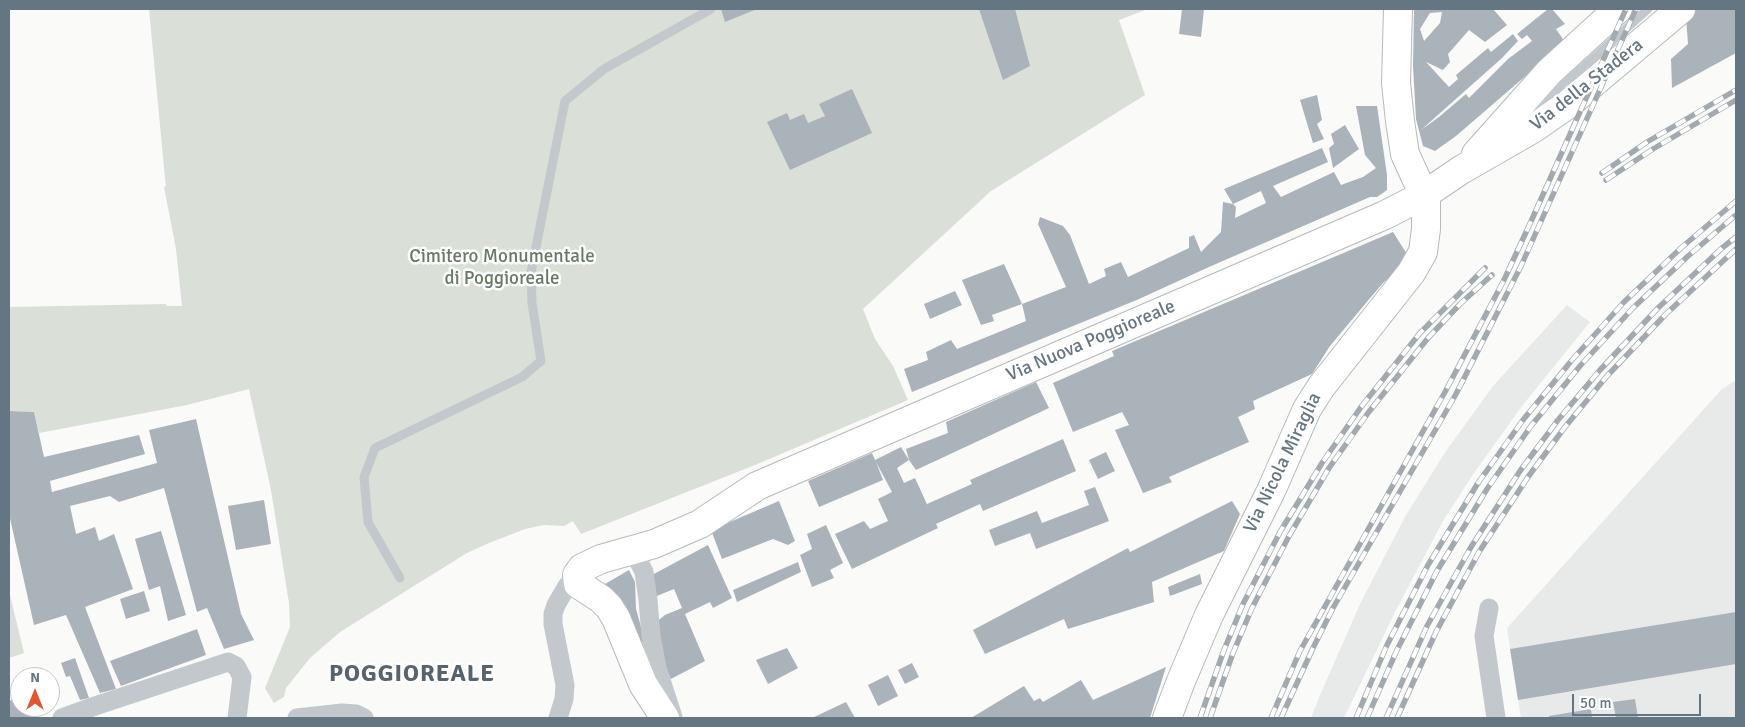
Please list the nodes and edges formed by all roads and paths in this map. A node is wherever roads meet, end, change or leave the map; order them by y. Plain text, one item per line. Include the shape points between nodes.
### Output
1 (711, 9) edge
2 (1398, 9) edge
3 (1618, 9) edge
4 (1648, 9) edge
5 (1681, 9) edge
6 (1462, 170) junction
7 (1424, 195) junction
8 (636, 556) dead end
9 (400, 578) dead end
10 (578, 588) junction
11 (1489, 608) dead end
12 (62, 718) edge
13 (237, 718) edge
14 (297, 718) edge
15 (364, 718) edge
16 (558, 718) edge
17 (665, 718) edge
18 (673, 718) edge
19 (1167, 718) edge
20 (1496, 718) edge

1 - 9 lane via 604,69 566,101 531,272 541,361 522,377 375,448 364,477 368,522
2 - 7 main road via 1396,83 1402,139 1405,154
3 - 6 main road, Via della Stadera via 1549,72
4 - 6 lane
5 - 6 main road, Via della Stadera via 1568,105
6 - 7 main road, Via della Stadera
7 - 10 main road, Via Nuova Poggioreale via 1385,215 757,486 700,524 646,546 587,564 579,571 577,579 582,588
7 - 19 main road, Via Nicola Miraglia via 1426,229 1419,261 1307,409 1271,491 1209,615
8 - 18 street via 644,572 657,668
10 - 16 street via 556,605 553,614 565,685
10 - 17 main road via 609,607 643,684
11 - 20 street via 1484,636
12 - 13 street via 228,662 236,666 242,677
14 - 15 street via 349,713

